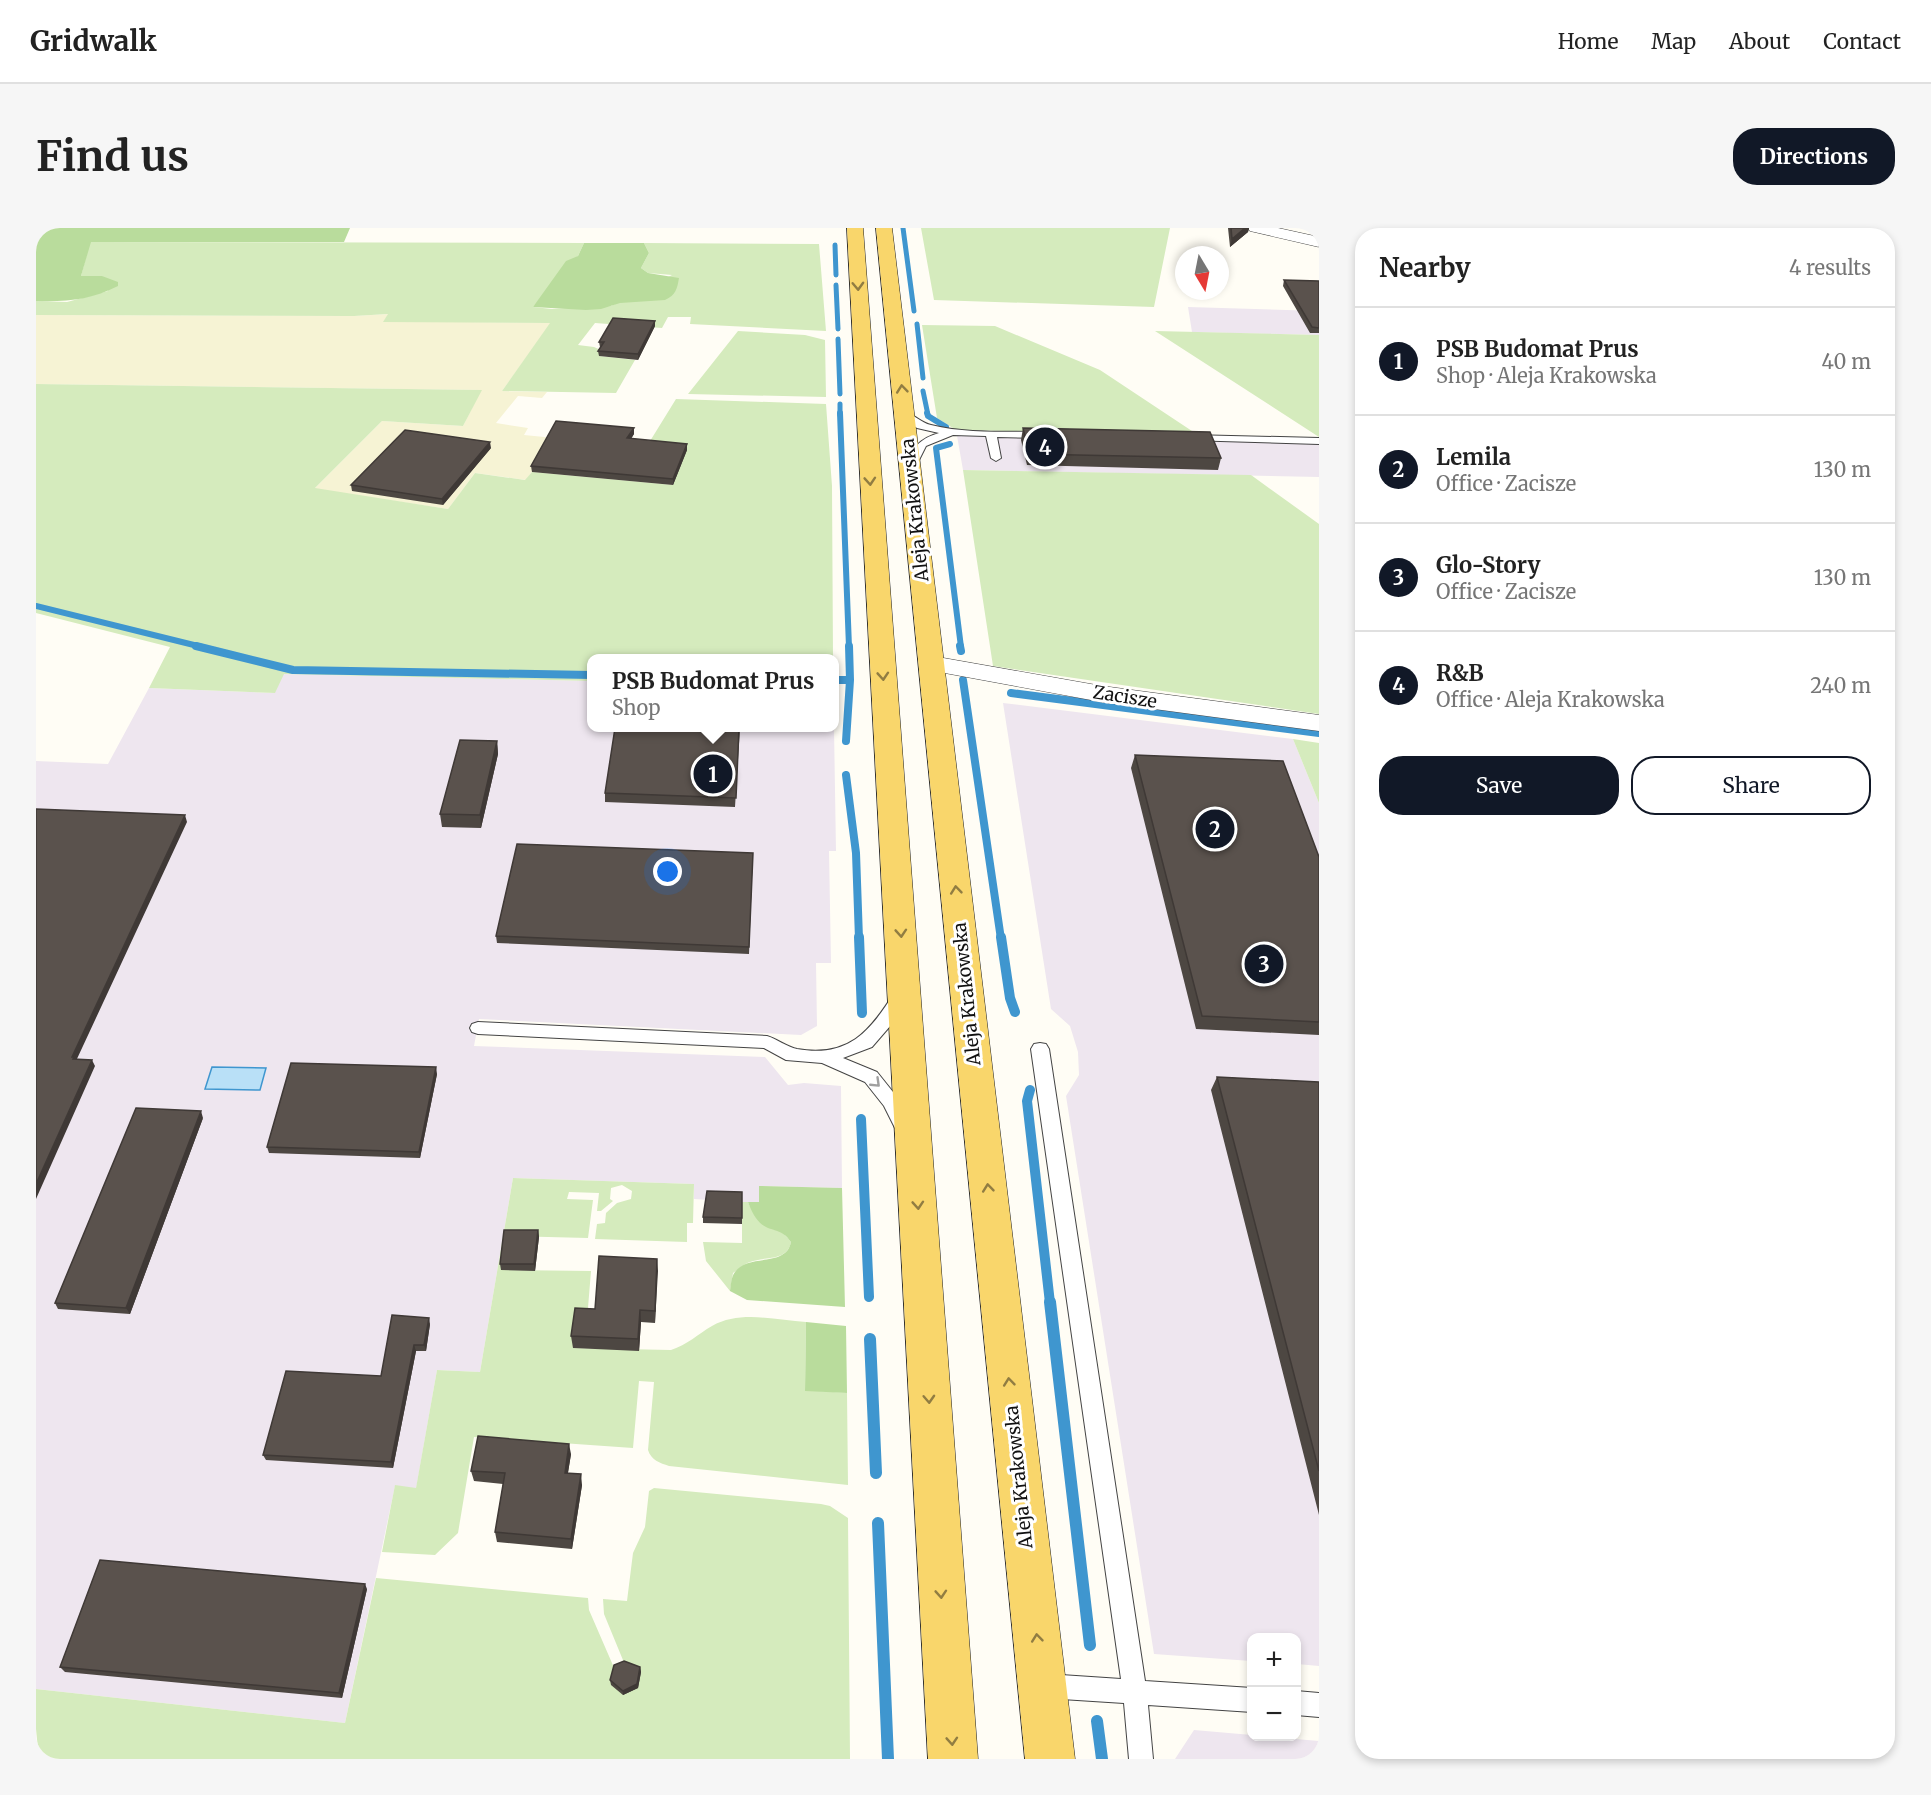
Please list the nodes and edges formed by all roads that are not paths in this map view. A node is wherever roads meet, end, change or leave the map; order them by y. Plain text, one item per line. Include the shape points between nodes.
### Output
1 (855, 228) edge
2 (884, 228) edge
3 (1256, 228) edge
4 (1319, 242) edge
5 (905, 415) junction
6 (963, 433) junction
7 (991, 434) junction
8 (1061, 435) edge
9 (1178, 438) edge
10 (1319, 441) edge
11 (996, 458) dead end
12 (910, 468) junction
13 (932, 664) junction
14 (1319, 723) edge
15 (904, 990) junction
16 (478, 1028) dead end
17 (1040, 1049) dead end
18 (824, 1057) junction
19 (914, 1146) junction
20 (1042, 1685) junction
21 (1134, 1691) junction
22 (1247, 1700) edge
23 (1301, 1703) edge
24 (1319, 1705) edge
25 (953, 1759) edge
26 (1050, 1759) edge
27 (1141, 1759) edge

1 -> 15 main road
5 -> 2 main road, Aleja Krakowska
3 - 4 street
5 - 6 lane via 932,430
5 - 12 main road, Aleja Krakowska
6 - 7 lane
6 - 12 lane via 927,440 918,446
7 - 8 lane
7 - 11 lane
9 - 10 lane
12 - 13 main road, Aleja Krakowska
13 - 14 street, Zacisze via 1102,694
20 -> 13 main road, Aleja Krakowska
15 - 18 lane via 866,1042
15 - 19 main road
16 - 18 lane via 767,1042 792,1055
17 - 21 lane
18 -> 19 lane via 871,1077 891,1102
19 -> 25 main road
20 - 21 lane
20 - 26 main road, Aleja Krakowska
21 - 22 lane
21 - 27 lane
23 - 24 lane

